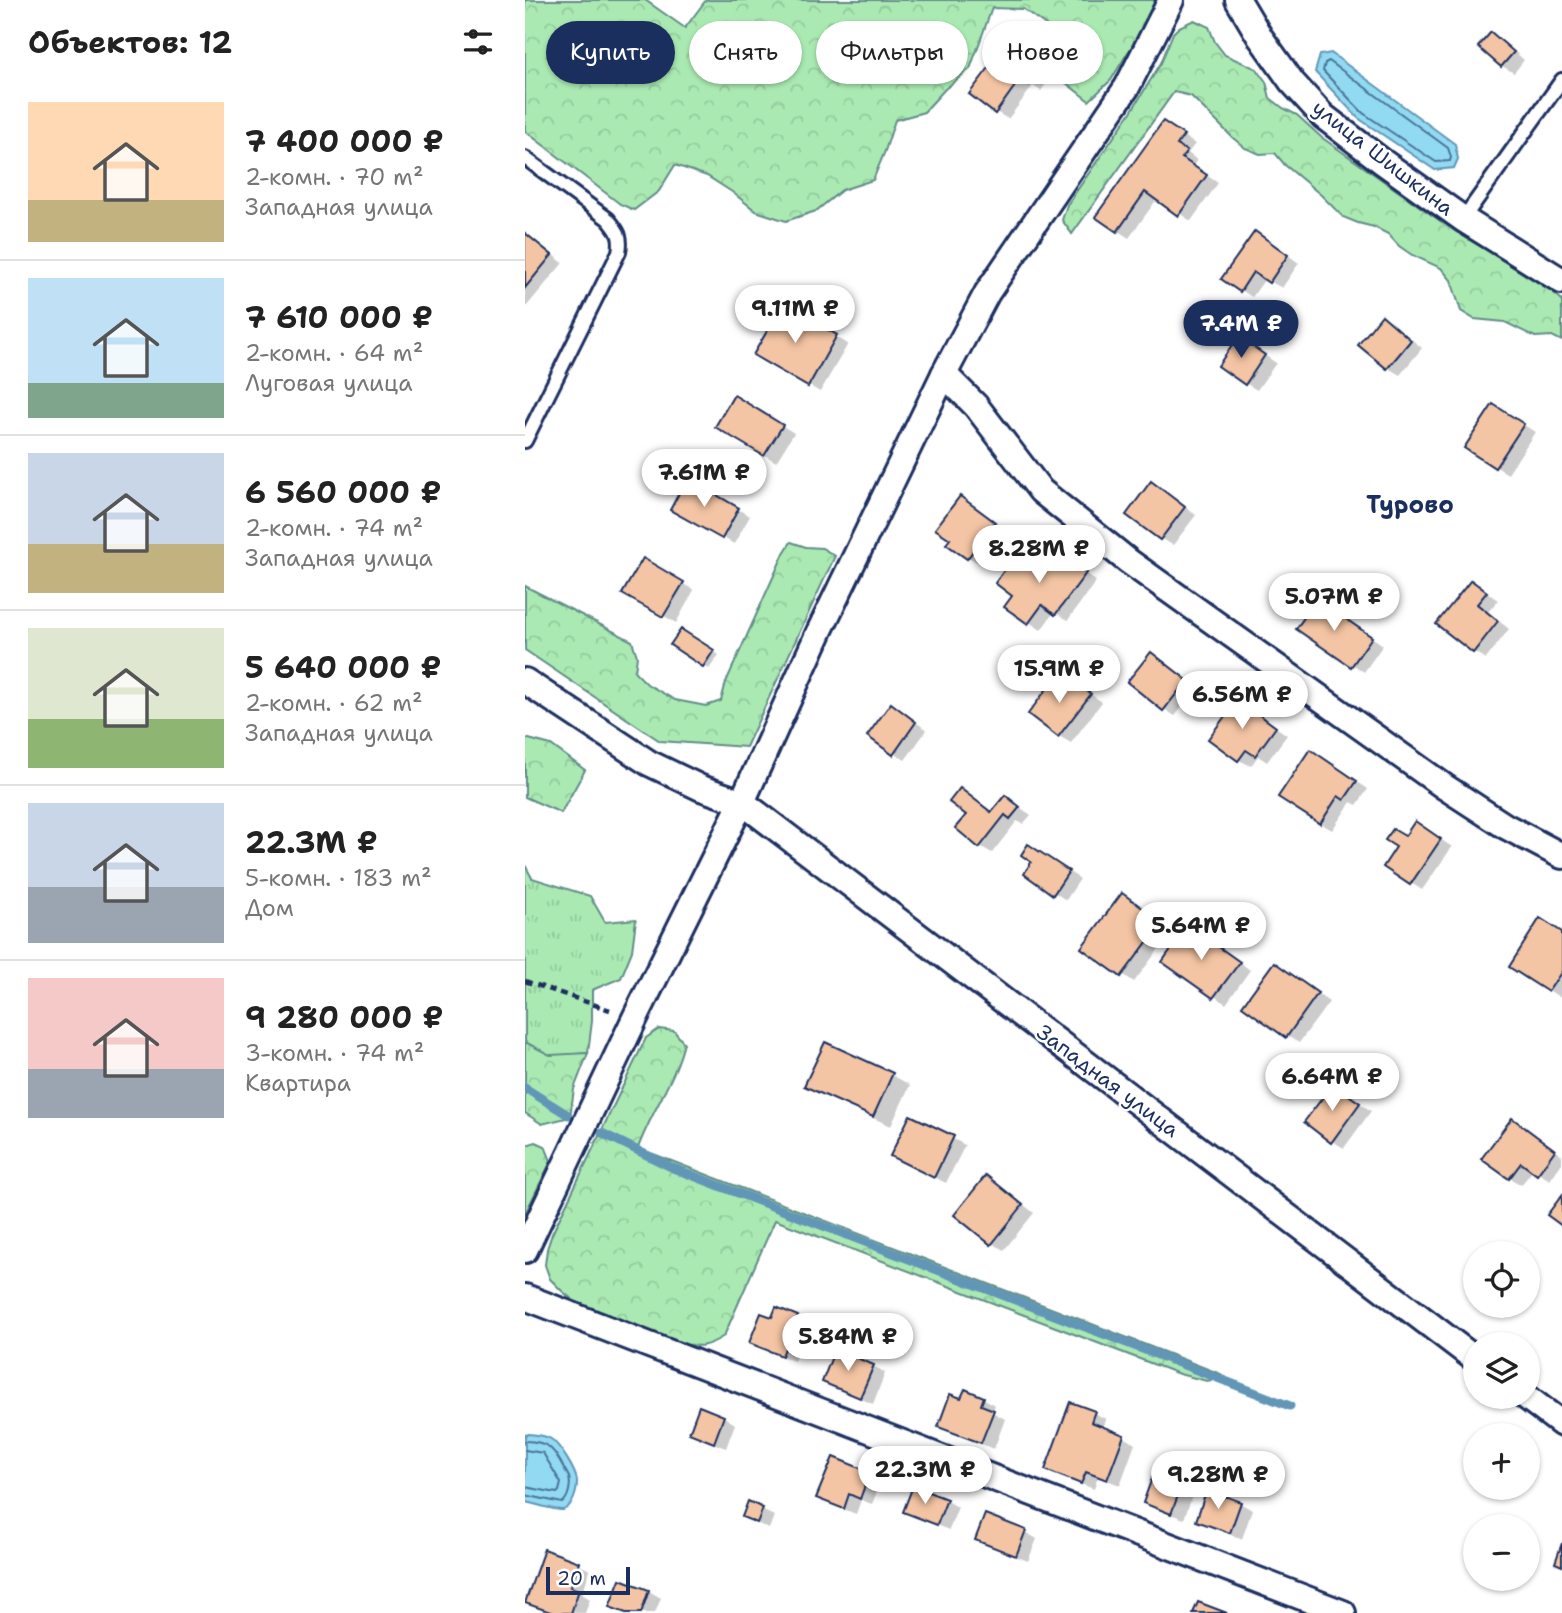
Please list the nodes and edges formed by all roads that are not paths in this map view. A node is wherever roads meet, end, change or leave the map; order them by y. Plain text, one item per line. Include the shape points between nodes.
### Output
1 (1171, 0) edge
2 (1238, 0) edge
3 (1562, 80) edge
4 (525, 158) edge
5 (1463, 219) junction
6 (1562, 281) edge
7 (944, 374) junction
8 (525, 441) edge
9 (525, 681) edge
10 (742, 802) junction
11 (1562, 856) edge
12 (525, 1250) edge
13 (525, 1297) edge
14 (1463, 1350) edge
15 (1540, 1407) edge
16 (1562, 1424) edge
17 (1343, 1613) edge

1 - 7 street via 1127,87 988,293
2 - 5 street, улица Шишкина via 1292,82 1323,116
3 - 5 lane
4 - 8 lane via 608,219 621,240
5 - 6 street, улица Шишкина
7 - 10 street
7 - 11 street via 976,406 1041,491 1128,561 1445,787
9 - 10 street, Западная улица via 649,763
10 - 12 street
10 - 14 street, Западная улица
13 - 17 street
15 - 16 street

